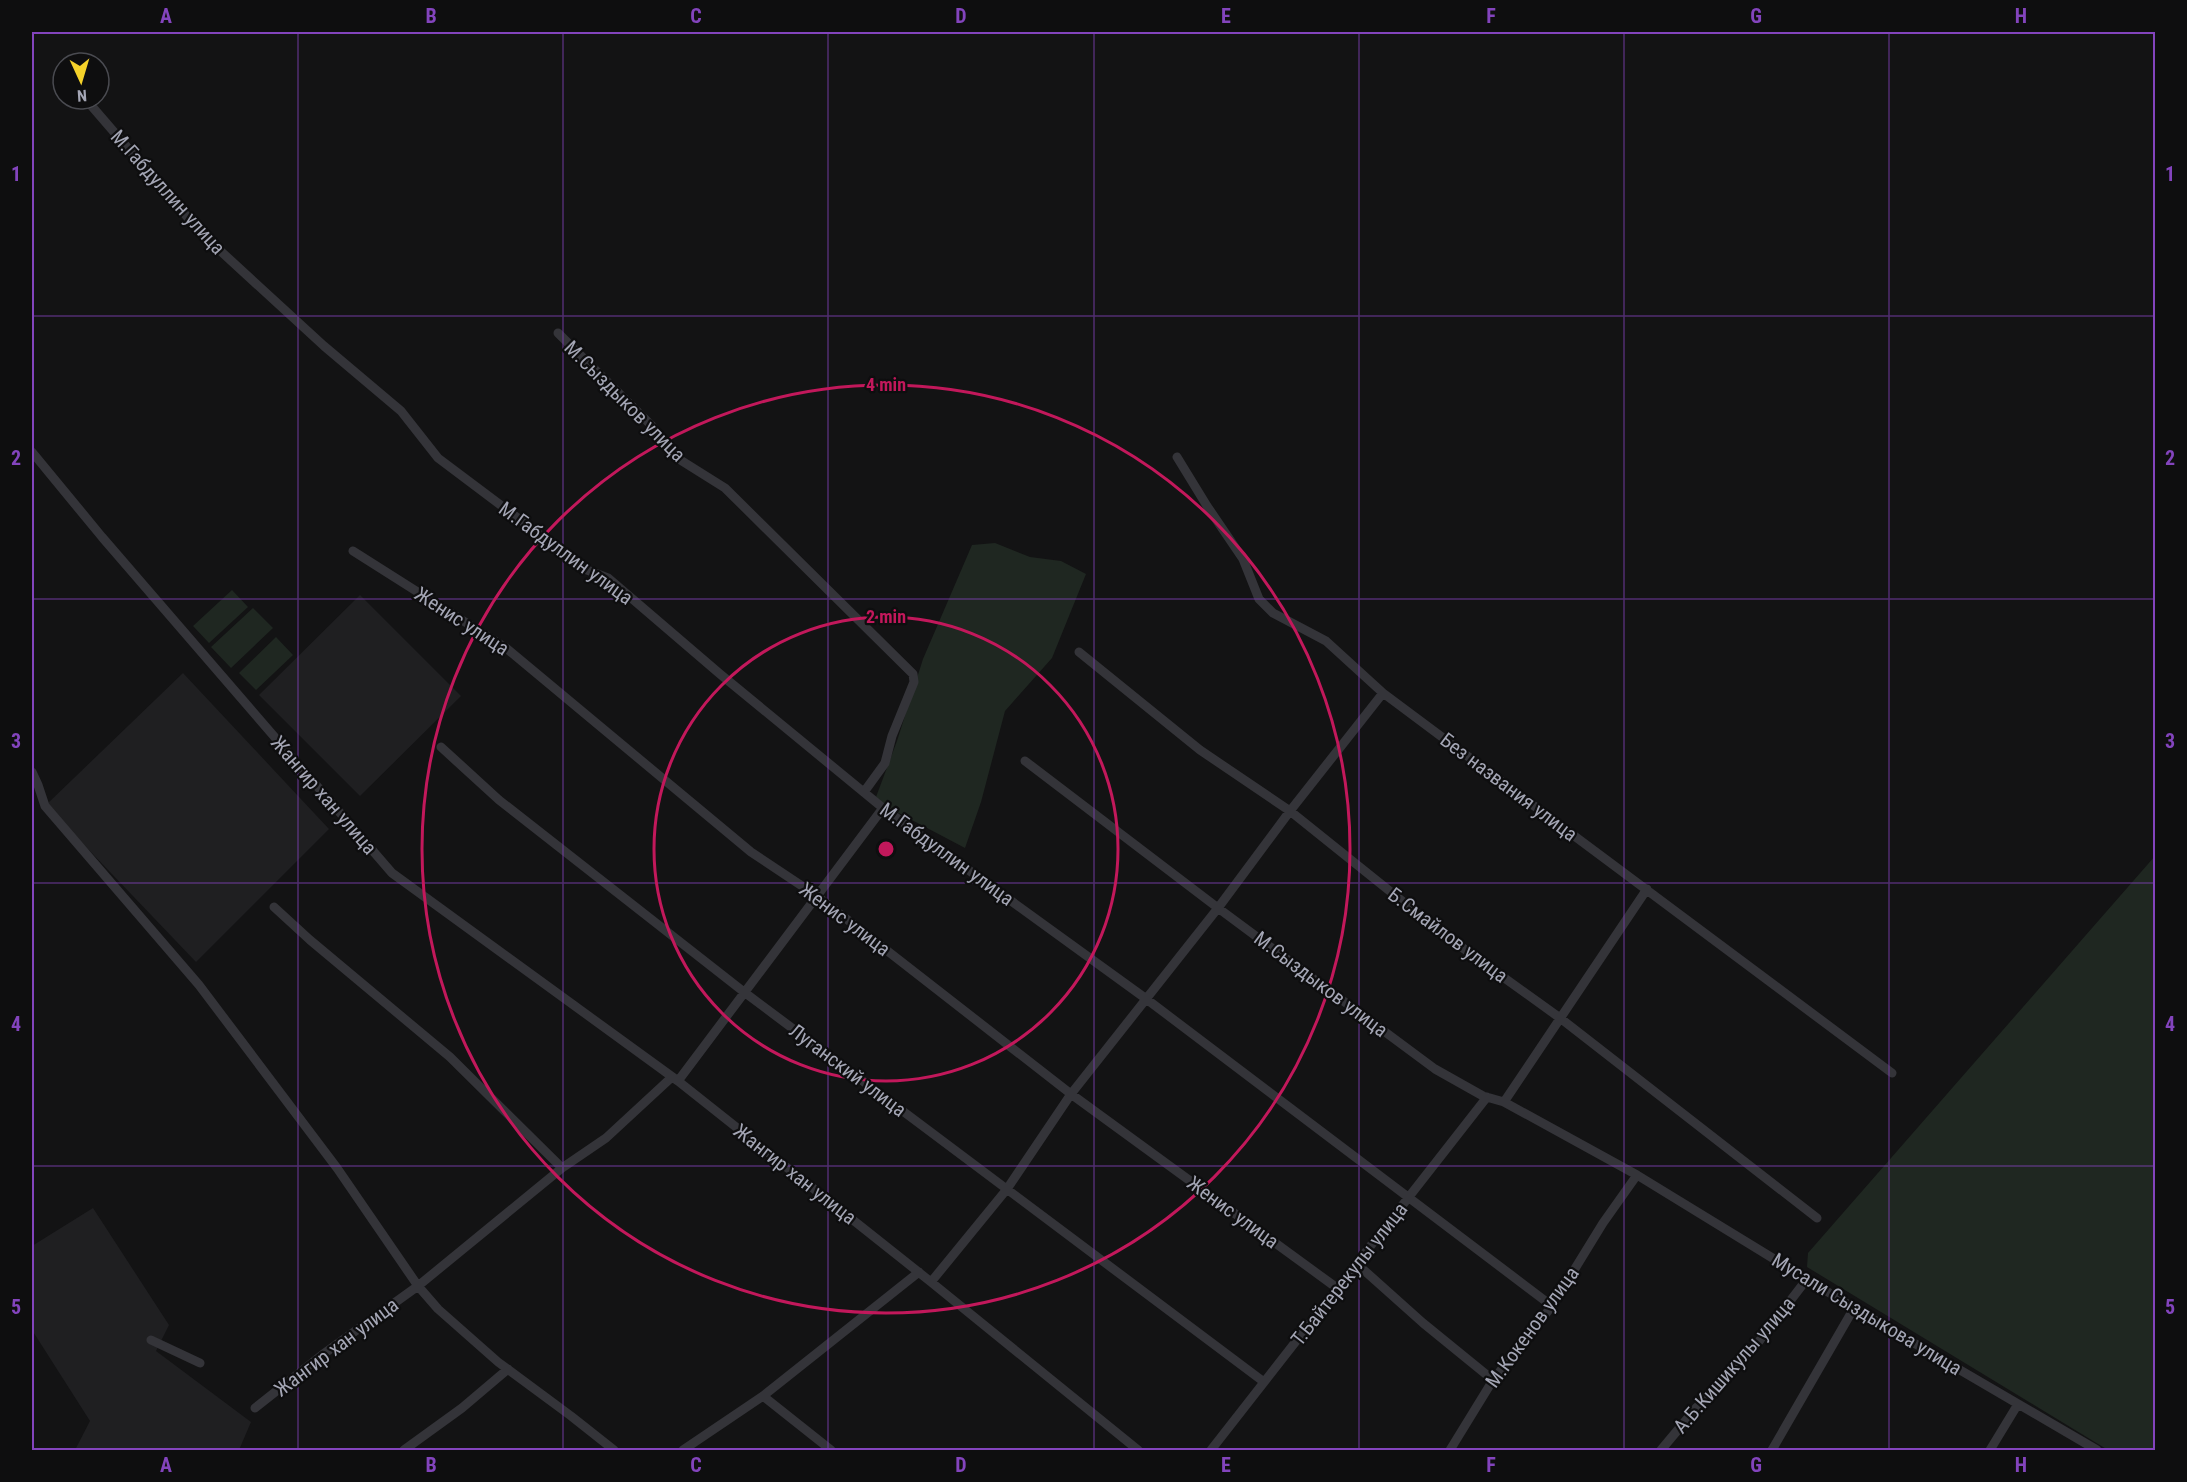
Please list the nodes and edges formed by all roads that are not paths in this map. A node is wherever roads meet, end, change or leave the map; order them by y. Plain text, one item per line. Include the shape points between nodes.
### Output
1 (95, 111) edge
2 (558, 333) dead end
3 (32, 452) edge
4 (1177, 457) dead end
5 (353, 551) dead end
6 (1079, 652) dead end
7 (1383, 693) junction
8 (441, 747) dead end
9 (1024, 761) dead end
10 (32, 772) edge
11 (864, 792) junction
12 (883, 808) junction
13 (1290, 811) junction
14 (1647, 890) junction
15 (817, 896) junction
16 (274, 907) dead end
17 (1218, 908) junction
18 (744, 992) junction
19 (1144, 998) junction
20 (1560, 1018) junction
21 (1892, 1072) dead end
22 (675, 1079) junction
23 (1071, 1094) junction
24 (1487, 1097) junction
25 (1504, 1102) junction
26 (562, 1168) junction
27 (1637, 1175) junction
28 (1007, 1189) junction
29 (1408, 1197) junction
30 (1817, 1218) dead end
31 (1357, 1264) junction
32 (919, 1272) junction
33 (1807, 1279) junction
34 (931, 1282) junction
35 (418, 1286) junction
36 (1337, 1288) junction
37 (1552, 1306) junction
38 (1854, 1308) junction
39 (152, 1340) dead end
40 (200, 1363) dead end
41 (508, 1369) junction
42 (1493, 1380) junction
43 (1264, 1382) junction
44 (763, 1396) junction
45 (2018, 1404) junction
46 (255, 1408) dead end
47 (404, 1450) edge
48 (614, 1450) edge
49 (683, 1450) edge
50 (831, 1450) edge
51 (1138, 1450) edge
52 (1211, 1450) edge
53 (1450, 1450) edge
54 (1661, 1450) edge
55 (1772, 1450) edge
56 (1990, 1450) edge
57 (2097, 1450) edge

1 - 11 street, М.Габдуллин улица via 202,234 401,411 438,458 587,570 608,578
2 - 11 street, М.Сыздыков улица via 652,426 674,456 726,488 913,674 914,682 885,763
3 - 22 street, Жангир хан улица via 392,873
4 - 7 street, Без названия улица via 1243,559 1259,599 1273,613 1326,641
5 - 15 street, Женис улица via 506,648 742,845
6 - 13 street, Б.Смайлов улица via 1200,750
7 - 13 street
7 - 14 street, Без названия улица
8 - 18 street, Луганский улица via 500,800
9 - 17 street, М.Сыздыков улица
10 - 35 street, Жангир хан улица via 45,806 199,985 337,1168
11 - 12 street, М.Габдуллин улица
12 - 15 street
12 - 19 street, М.Габдуллин улица
13 - 17 street
13 - 20 street, Б.Смайлов улица via 1442,933
14 - 20 street
14 - 21 street, Без названия улица
15 - 18 street
15 - 23 street, Женис улица
16 - 26 street via 450,1057
17 - 19 street
17 - 24 street, М.Сыздыков улица via 1435,1069
18 - 22 street
18 - 28 street, Луганский улица
19 - 23 street
19 - 29 street, М.Габдуллин улица
20 - 25 street
20 - 30 street, Б.Смайлов улица
22 - 26 street, Жангир хан улица via 606,1138
22 - 32 street, Жангир хан улица
23 - 28 street
23 - 36 street, Женис улица
24 - 25 street, М.Сыздыков улица
24 - 29 street, Т.Байтерекулы улица
25 - 27 street, М.Сыздыков улица
26 - 35 street, Жангир хан улица
27 - 33 street, Мусали Сыздыкова улица
27 - 37 street, М.Кокенов улица
28 - 34 street
28 - 43 street, Луганский улица
29 - 31 street, Т.Байтерекулы улица
29 - 37 street, М.Габдуллин улица
31 - 36 street, Т.Байтерекулы улица
31 - 42 street
32 - 34 street, Жангир хан улица
32 - 44 street
33 - 38 street, Мусали Сыздыкова улица
33 - 54 street, А.Б.Кишикулы улица via 1757,1344
34 - 51 street, Жангир хан улица
35 - 41 street, Жангир хан улица via 438,1309
35 - 46 street, Жангир хан улица
36 - 43 street, Т.Байтерекулы улица
37 - 42 street, М.Кокенов улица
38 - 45 street, Мусали Сыздыкова улица
38 - 55 street
39 - 40 street
41 - 47 street
41 - 48 street, Жангир хан улица
42 - 53 street, М.Кокенов улица
43 - 52 street, Т.Байтерекулы улица
44 - 49 street
44 - 50 street
45 - 56 street
45 - 57 street, Мусали Сыздыкова улица

